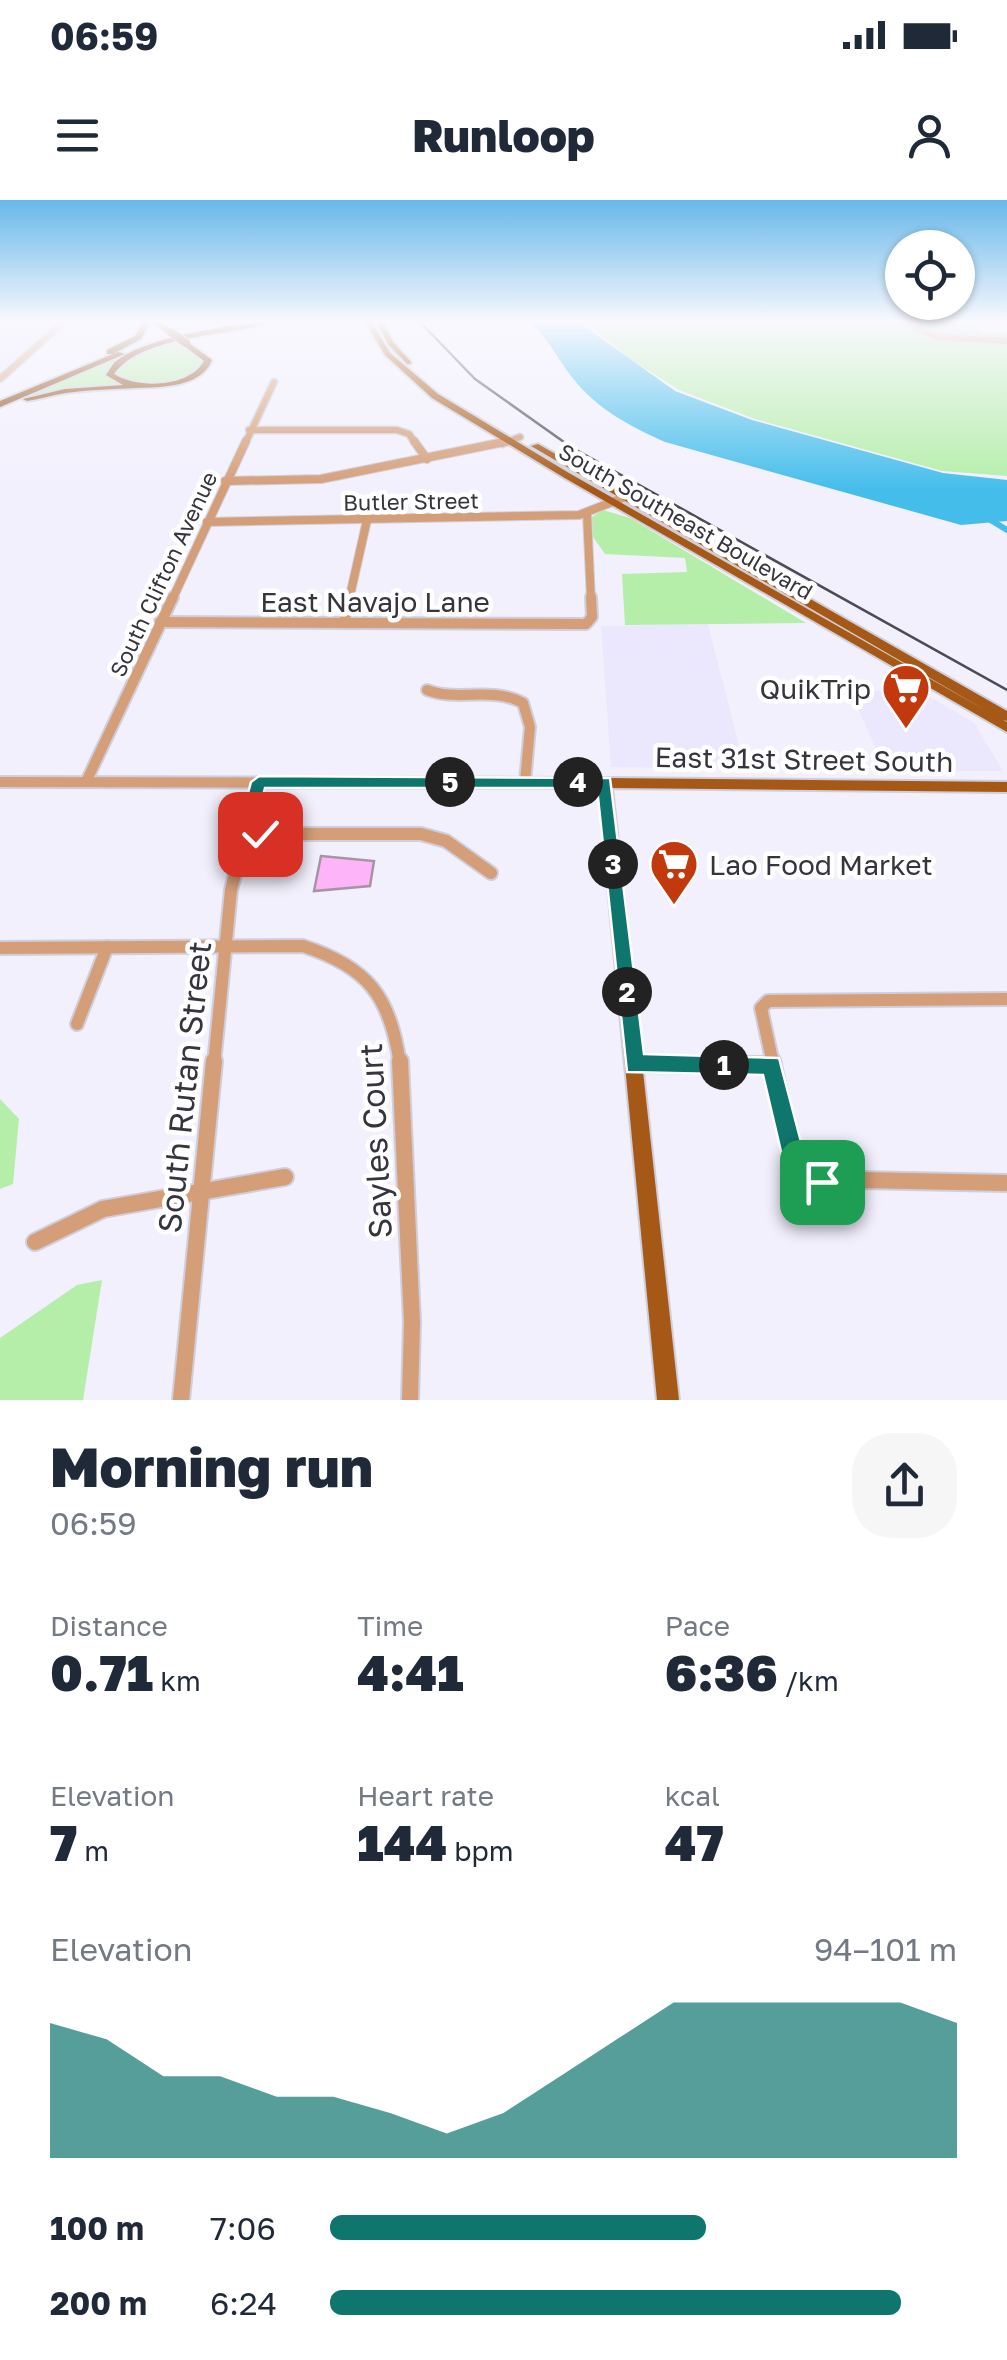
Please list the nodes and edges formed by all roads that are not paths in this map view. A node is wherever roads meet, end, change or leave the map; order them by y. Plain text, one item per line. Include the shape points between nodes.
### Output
1 (49, 377) edge
2 (50, 377) edge
3 (65, 377) edge
4 (114, 377) edge
5 (190, 377) edge
6 (195, 377) edge
7 (411, 377) edge
8 (424, 377) edge
9 (44, 379) junction
10 (274, 382) dead end
11 (0, 403) edge
12 (249, 430) junction
13 (515, 440) junction
14 (427, 459) junction
15 (226, 481) junction
16 (626, 497) junction
17 (612, 502) junction
18 (587, 514) junction
19 (367, 520) junction
20 (206, 522) junction
21 (160, 622) junction
22 (344, 623) junction
23 (427, 690) dead end
24 (1007, 716) edge
25 (1007, 731) edge
26 (1007, 778) edge
27 (0, 782) edge
28 (86, 782) junction
29 (259, 782) junction
30 (525, 782) junction
31 (605, 782) junction
32 (987, 786) junction
33 (1007, 788) edge
34 (245, 834) junction
35 (491, 873) dead end
36 (225, 945) junction
37 (107, 947) junction
38 (0, 948) edge
39 (1007, 999) edge
40 (78, 1024) dead end
41 (634, 1064) junction
42 (772, 1065) junction
43 (284, 1177) dead end
44 (1007, 1183) edge
45 (201, 1191) junction
46 (35, 1242) dead end
47 (181, 1400) edge
48 (410, 1400) edge
49 (668, 1400) edge

1 - 9 highway
2 - 9 highway
3 - 11 highway
4 - 5 highway via 138,385
6 - 11 highway
7 - 13 main road, South Southeast Boulevard
8 - 13 main road, South Southeast Boulevard
9 - 11 highway
10 - 12 street, South Clifton Avenue
12 - 14 street via 396,430 409,434
12 - 15 street, South Clifton Avenue
13 - 14 street
13 - 16 main road, South Southeast Boulevard
13 - 17 main road, South Southeast Boulevard
14 - 15 street via 322,479
15 - 20 street, South Clifton Avenue
16 - 17 street, Butler Street
16 - 24 main road, South Southeast Boulevard
17 - 18 street, Butler Street
17 - 25 main road, South Southeast Boulevard
18 - 19 street, Butler Street
18 - 22 street, East Navajo Lane via 589,622
19 - 20 street, Butler Street
19 - 22 street
20 - 21 street, South Clifton Avenue
21 - 22 street, East Navajo Lane
21 - 28 street, South Clifton Avenue
23 - 30 street via 526,698
26 - 32 main road
27 - 28 street, East 31st Street South
28 - 29 street, East 31st Street South
29 - 30 street, East 31st Street South
29 - 34 street, South Rutan Street
30 - 31 street, East 31st Street South
31 - 32 main road, East 31st Street South
31 - 41 main road
32 - 33 main road, East 31st Street South
34 - 35 street via 422,834 446,841
34 - 36 street, South Rutan Street
36 - 37 street, Sayles Court
36 - 45 street, South Rutan Street
36 - 48 street, Sayles Court via 303,946 330,954 377,988 395,1022 412,1322
37 - 38 street, Sayles Court
37 - 40 street
39 - 42 street via 768,1001 761,1008
41 - 42 street
41 - 49 main road
42 - 44 street via 794,1160 810,1179
43 - 45 street
45 - 46 street via 103,1210
45 - 47 street, South Rutan Street

